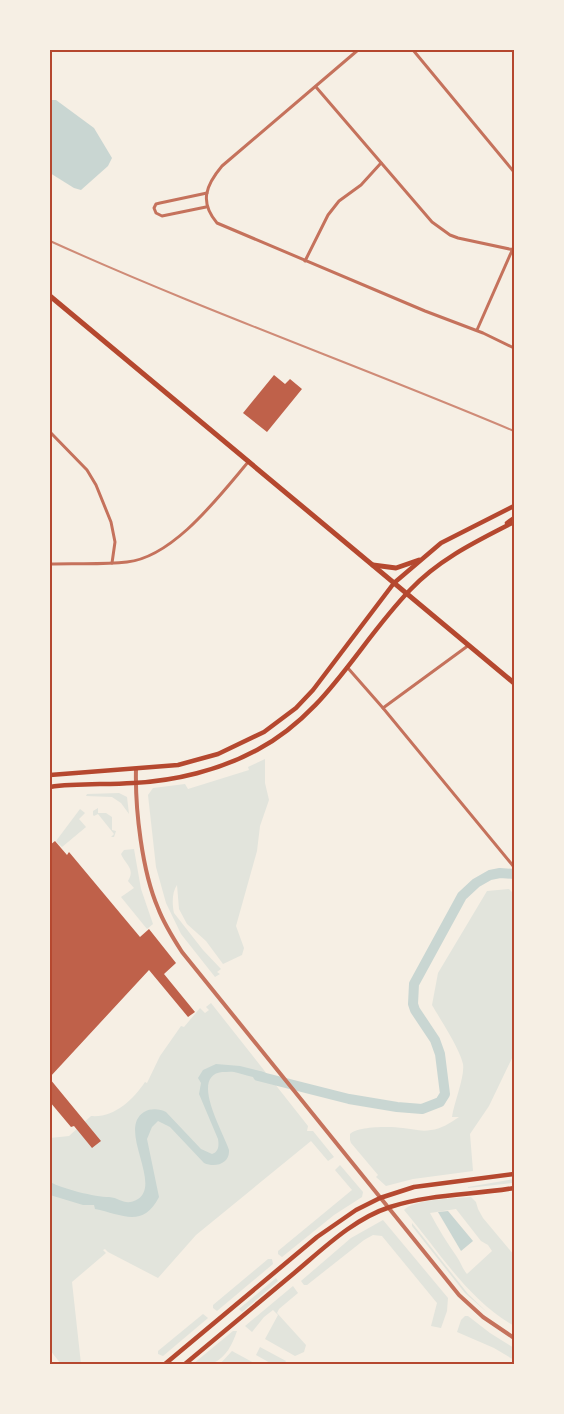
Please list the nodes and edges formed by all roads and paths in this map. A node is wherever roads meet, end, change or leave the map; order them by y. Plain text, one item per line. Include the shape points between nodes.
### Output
1 (358, 50) edge
2 (413, 50) edge
3 (316, 87) junction
4 (382, 163) junction
5 (514, 172) edge
6 (207, 193) junction
7 (206, 207) junction
8 (513, 248) edge
9 (305, 261) junction
10 (50, 296) edge
11 (477, 330) junction
12 (514, 348) edge
13 (50, 432) edge
14 (249, 461) junction
15 (514, 506) edge
16 (514, 518) edge
17 (514, 522) edge
18 (500, 529) junction
19 (419, 560) junction
20 (112, 563) junction
21 (50, 564) edge
22 (372, 564) junction
23 (394, 583) junction
24 (407, 593) junction
25 (470, 645) junction
26 (347, 667) junction
27 (514, 683) edge
28 (383, 708) junction
29 (264, 732) junction
30 (269, 742) junction
31 (136, 769) junction
32 (50, 775) edge
33 (135, 783) junction
34 (50, 787) edge
35 (514, 867) edge
36 (514, 1174) edge
37 (514, 1188) edge
38 (380, 1198) junction
39 (388, 1207) junction
40 (514, 1338) edge
41 (165, 1364) edge
42 (185, 1364) edge

1 - 3 street
2 - 5 street
3 - 4 street
3 - 6 street via 222,166 212,178
4 - 8 street via 442,230 458,238
4 - 9 street via 328,215
6 - 7 street
6 - 7 street via 156,204 154,208 162,216
7 - 9 street via 217,223
8 - 11 street
9 - 11 street
10 - 14 main road
11 - 12 street
13 - 20 street via 87,470 96,486 111,522 115,542
14 - 20 street via 200,518 172,542 153,554 129,562
14 - 22 main road
15 - 19 main road via 441,543
16 - 18 main road
17 - 18 main road
18 - 24 main road via 449,557
19 - 22 main road via 396,568
19 - 23 main road
20 - 21 street
22 - 23 main road
23 - 24 main road
23 - 29 main road via 313,690 296,708
24 - 25 main road
24 - 26 main road
25 - 27 main road
25 - 28 street
26 - 28 street
26 - 30 main road via 307,715
28 - 35 street
29 - 30 main road
29 - 31 main road via 197,761
30 - 33 main road via 223,765 188,776
31 - 32 main road
31 - 33 street
33 - 34 main road
33 - 38 street via 151,890 170,934
36 - 38 main road via 414,1187
37 - 39 main road via 429,1197
38 - 39 street
38 - 41 main road via 317,1237
39 - 40 street via 464,1300
39 - 42 main road via 356,1223

